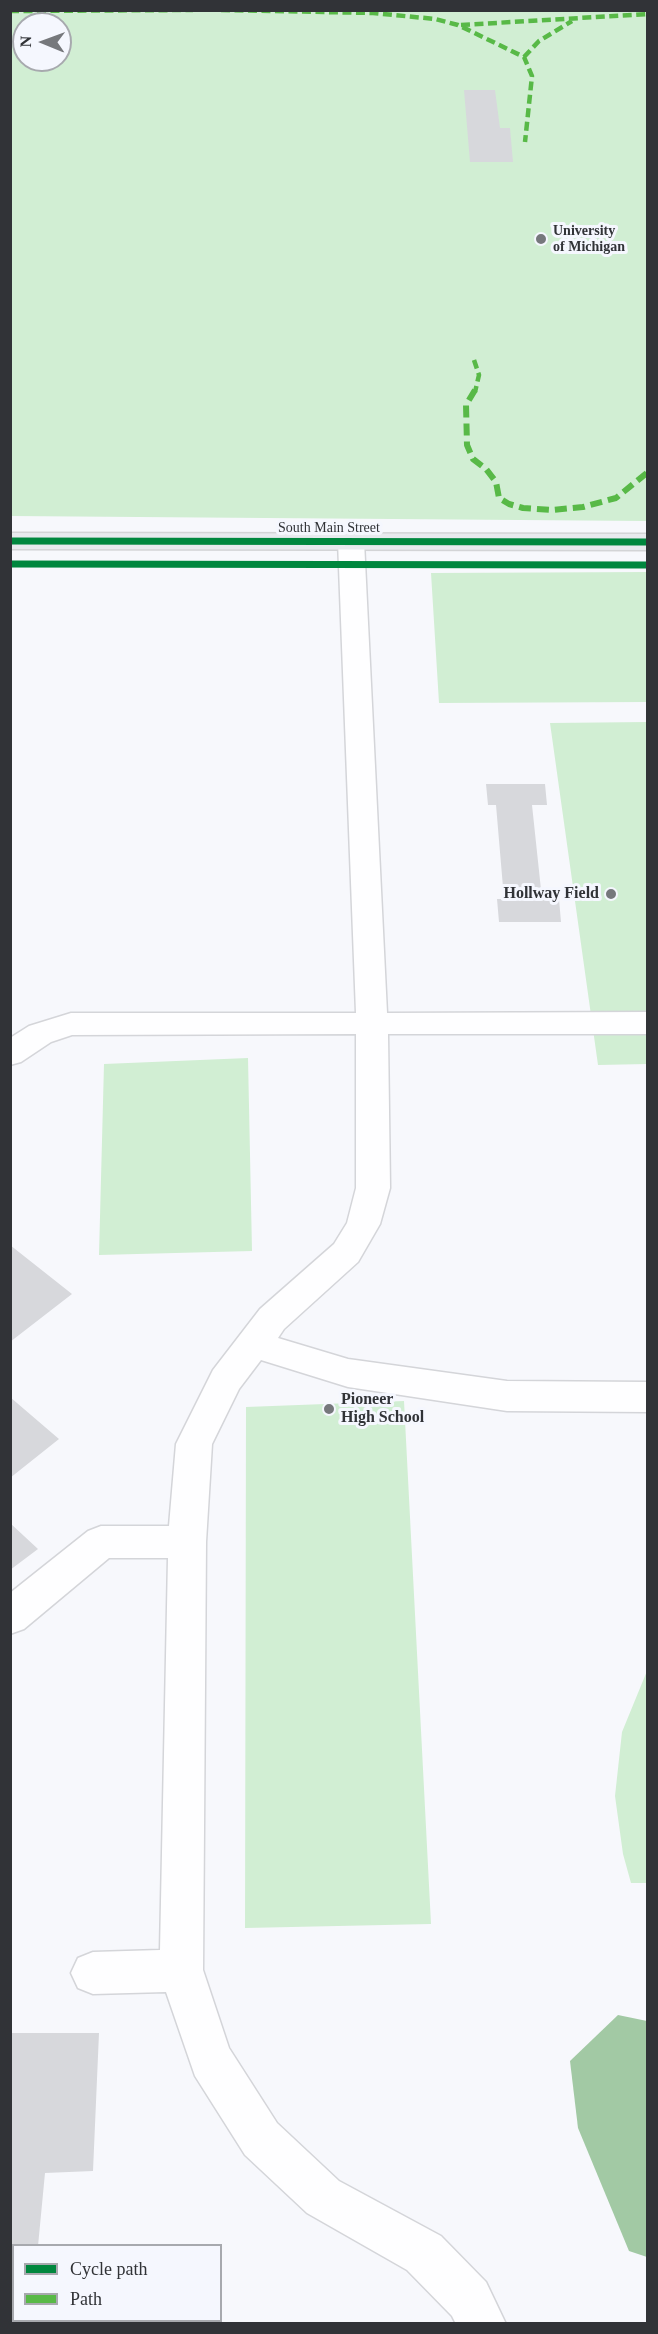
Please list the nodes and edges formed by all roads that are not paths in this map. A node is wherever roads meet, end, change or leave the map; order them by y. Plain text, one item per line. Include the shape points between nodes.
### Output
1 (10, 541) edge
2 (351, 541) junction
3 (648, 542) edge
4 (648, 1023) edge
5 (372, 1025) junction
6 (10, 1054) edge
7 (253, 1344) junction
8 (648, 1397) edge
9 (187, 1542) junction
10 (10, 1617) edge
11 (182, 1970) junction
12 (93, 1973) dead end
13 (482, 2324) edge

1 - 2 main road, South Main Street
2 - 3 main road, South Main Street
2 - 5 lane
4 - 5 lane
5 - 6 lane via 71,1024 40,1034
5 - 7 lane via 373,1188 363,1224 346,1253 272,1319
7 - 8 lane via 348,1373 507,1396
7 - 9 lane via 226,1380 194,1444
9 - 10 lane via 101,1542
9 - 11 lane
11 - 12 lane
11 - 13 lane via 210,2060 261,2139 323,2197 424,2253 469,2300

